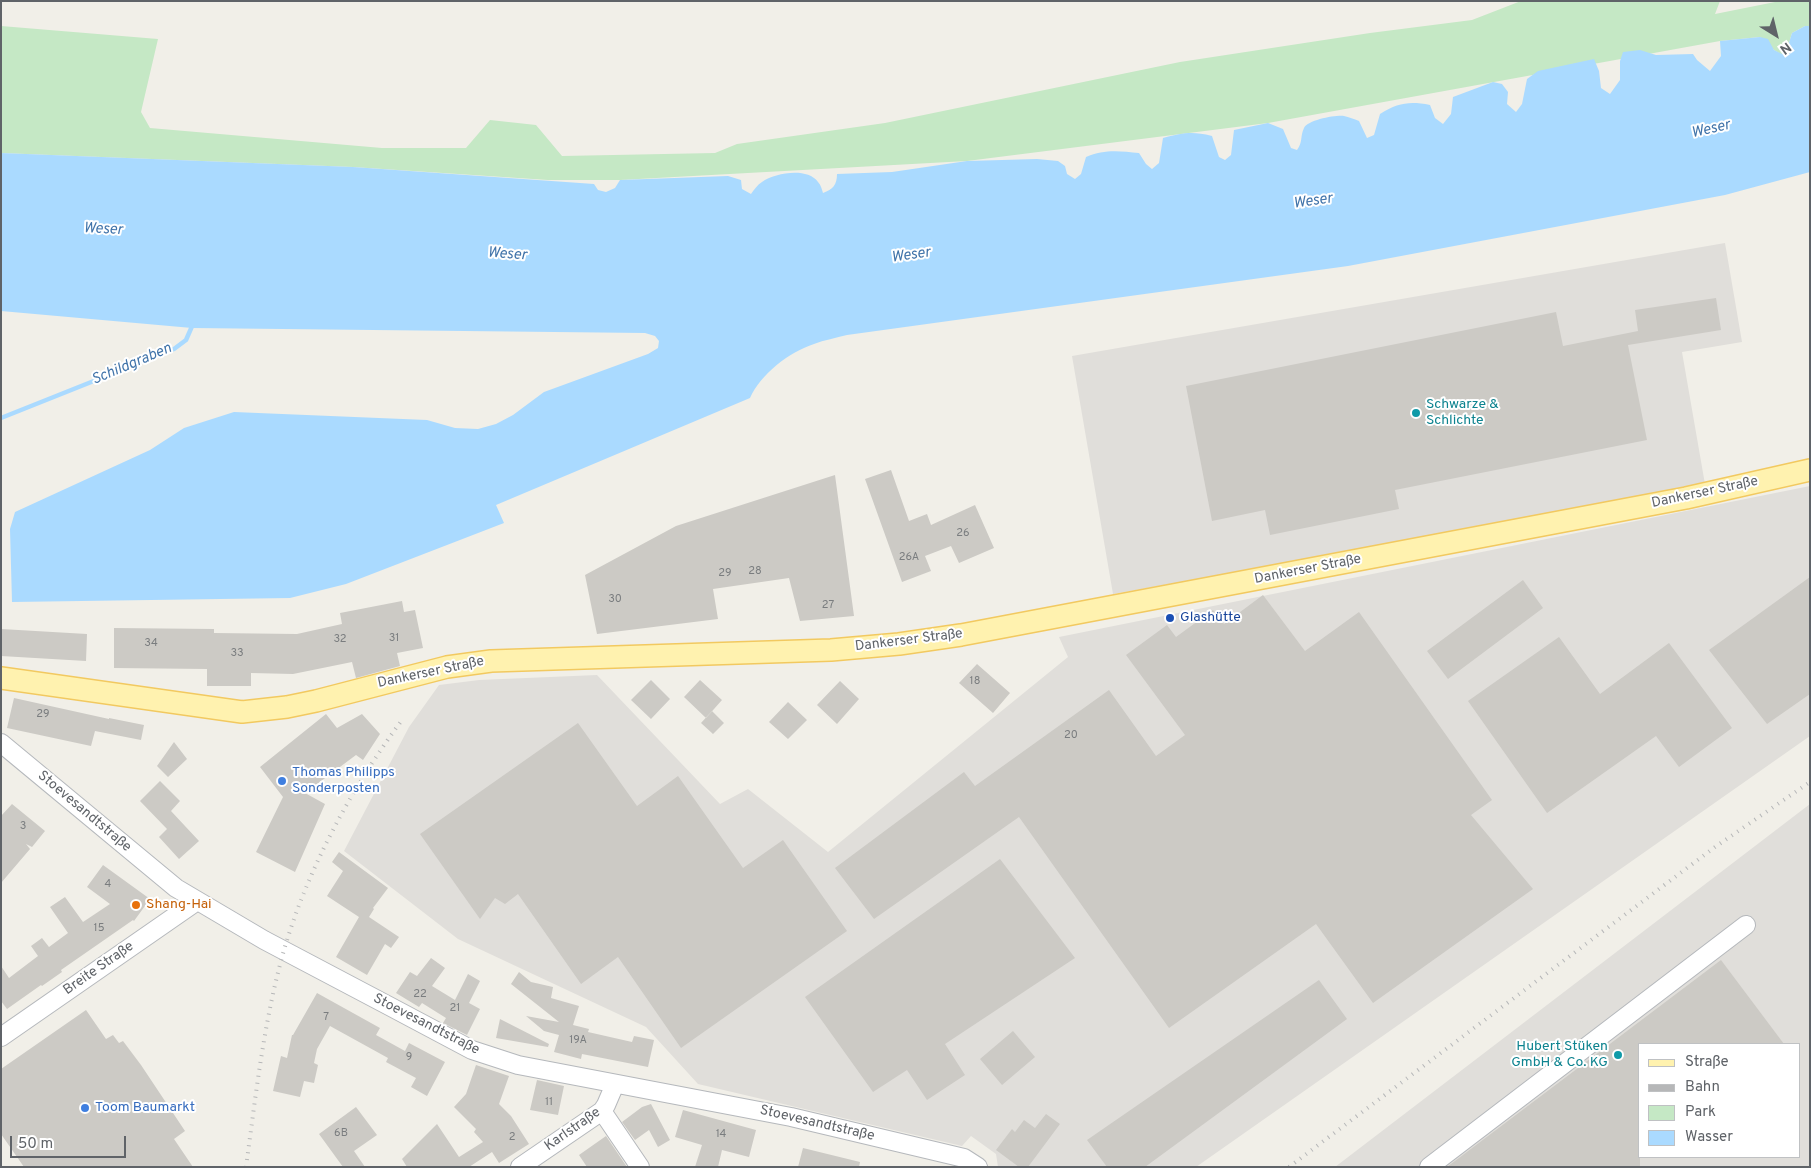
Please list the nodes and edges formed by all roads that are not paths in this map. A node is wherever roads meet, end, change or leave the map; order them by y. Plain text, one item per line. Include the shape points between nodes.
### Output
1 (1810, 470) edge
2 (1, 678) edge
3 (1, 743) edge
4 (197, 901) junction
5 (1746, 925) dead end
6 (1, 1037) edge
7 (615, 1084) junction
8 (602, 1111) junction
9 (520, 1167) edge
10 (640, 1167) edge
11 (978, 1167) edge
12 (1428, 1167) edge

1 - 2 main road, Dankerser Straße via 1676,500 899,644 831,650 491,661 447,667 287,707 242,712
3 - 4 street, Stoevesandtstraße via 176,888
4 - 6 street, Breite Straße
4 - 7 street, Stoevesandtstraße via 472,1050 518,1065
5 - 12 street
7 - 8 street, Karlstraße
7 - 11 street, Stoevesandtstraße via 791,1117 964,1158
8 - 9 street, Karlstraße
8 - 10 street

